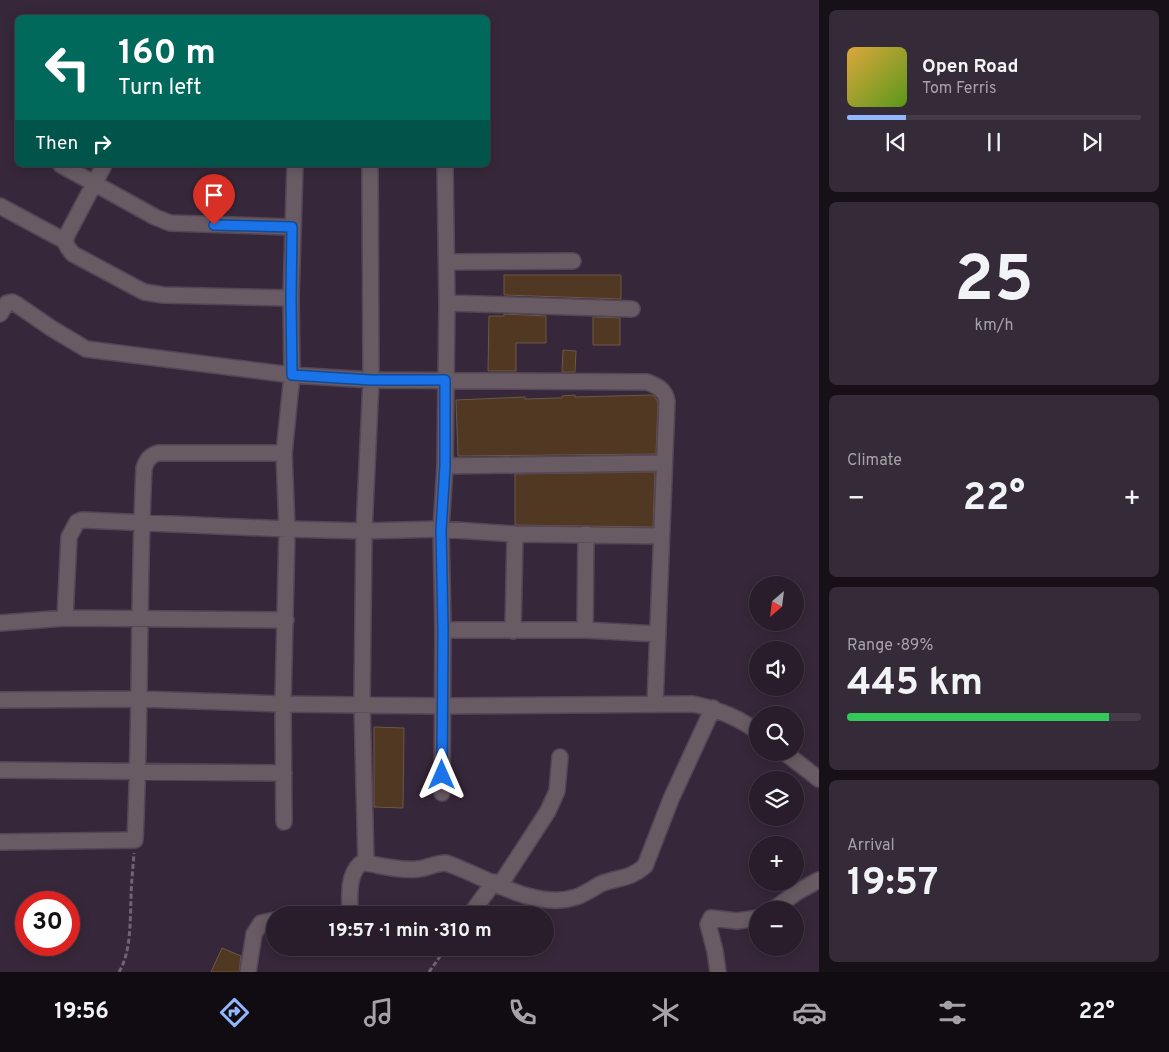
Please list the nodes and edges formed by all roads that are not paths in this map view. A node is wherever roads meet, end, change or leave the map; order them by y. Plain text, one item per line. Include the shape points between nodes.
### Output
1 (65, 167) edge
2 (103, 167) edge
3 (295, 167) edge
4 (370, 167) edge
5 (445, 167) edge
6 (94, 182) junction
7 (0, 206) edge
8 (292, 227) junction
9 (65, 241) junction
10 (573, 260) dead end
11 (447, 262) junction
12 (291, 298) junction
13 (447, 303) junction
14 (632, 309) dead end
15 (0, 314) edge
16 (292, 375) junction
17 (371, 380) junction
18 (445, 380) junction
19 (284, 453) junction
20 (664, 463) junction
21 (445, 466) junction
22 (142, 522) junction
23 (287, 529) junction
24 (441, 530) junction
25 (364, 531) junction
26 (515, 534) junction
27 (586, 534) junction
28 (661, 536) junction
29 (65, 618) junction
30 (140, 620) junction
31 (286, 620) junction
32 (0, 623) edge
33 (443, 630) junction
34 (585, 630) junction
35 (513, 631) junction
36 (658, 634) junction
37 (139, 699) junction
38 (0, 700) edge
39 (283, 704) junction
40 (362, 704) junction
41 (655, 704) junction
42 (442, 706) junction
43 (712, 708) junction
44 (749, 727) edge
45 (560, 757) dead end
46 (796, 761) edge
47 (0, 770) edge
48 (139, 770) junction
49 (284, 773) junction
50 (819, 779) edge
51 (442, 793) dead end
52 (284, 822) dead end
53 (0, 842) edge
54 (366, 863) junction
55 (819, 880) edge
56 (497, 884) junction
57 (785, 901) edge
58 (350, 906) edge
59 (478, 906) edge
60 (749, 919) edge
61 (266, 922) edge
62 (248, 972) edge
63 (718, 972) edge

1 - 6 street
2 - 6 street
3 - 8 street
4 - 17 street
5 - 11 street
6 - 8 street via 170,223
6 - 9 street
7 - 9 street
8 - 12 street
9 - 12 street via 73,254 144,292
10 - 11 street
11 - 13 street
12 - 16 street
13 - 14 street
13 - 18 street
15 - 16 street via 6,303 16,304 86,349
16 - 17 street
16 - 19 street
17 - 18 street
17 - 25 street
18 - 20 street via 647,382 666,394
18 - 21 street
19 - 22 street via 153,454 144,468
19 - 23 street
20 - 21 street
20 - 28 street
21 - 24 street
22 - 23 street
22 - 29 street via 77,522 69,538
22 - 30 street
23 - 25 street
23 - 31 street
24 - 25 street
24 - 26 street
24 - 33 street
25 - 40 street
26 - 27 street
26 - 35 street
27 - 28 street
27 - 34 street
28 - 36 street
29 - 30 street
29 - 32 street
30 - 31 street
30 - 37 street
31 - 39 street
33 - 35 street
33 - 42 street
34 - 35 street
34 - 36 street
36 - 41 street
37 - 38 street
37 - 39 street
37 - 48 street
39 - 40 street
39 - 49 street
40 - 42 street
40 - 54 street
41 - 42 street
41 - 43 street via 693,704
42 - 51 street
43 - 44 street
43 - 56 street via 645,866 636,874 604,883 576,897 545,901
45 - 56 street via 557,791 548,812
46 - 50 street
47 - 48 street
48 - 49 street
48 - 53 street via 135,840
49 - 52 street
54 - 56 street via 401,870 446,863
54 - 58 street via 360,864 352,874
55 - 57 street
56 - 59 street
60 - 63 street via 711,918 708,924
61 - 62 street via 261,923 254,934

